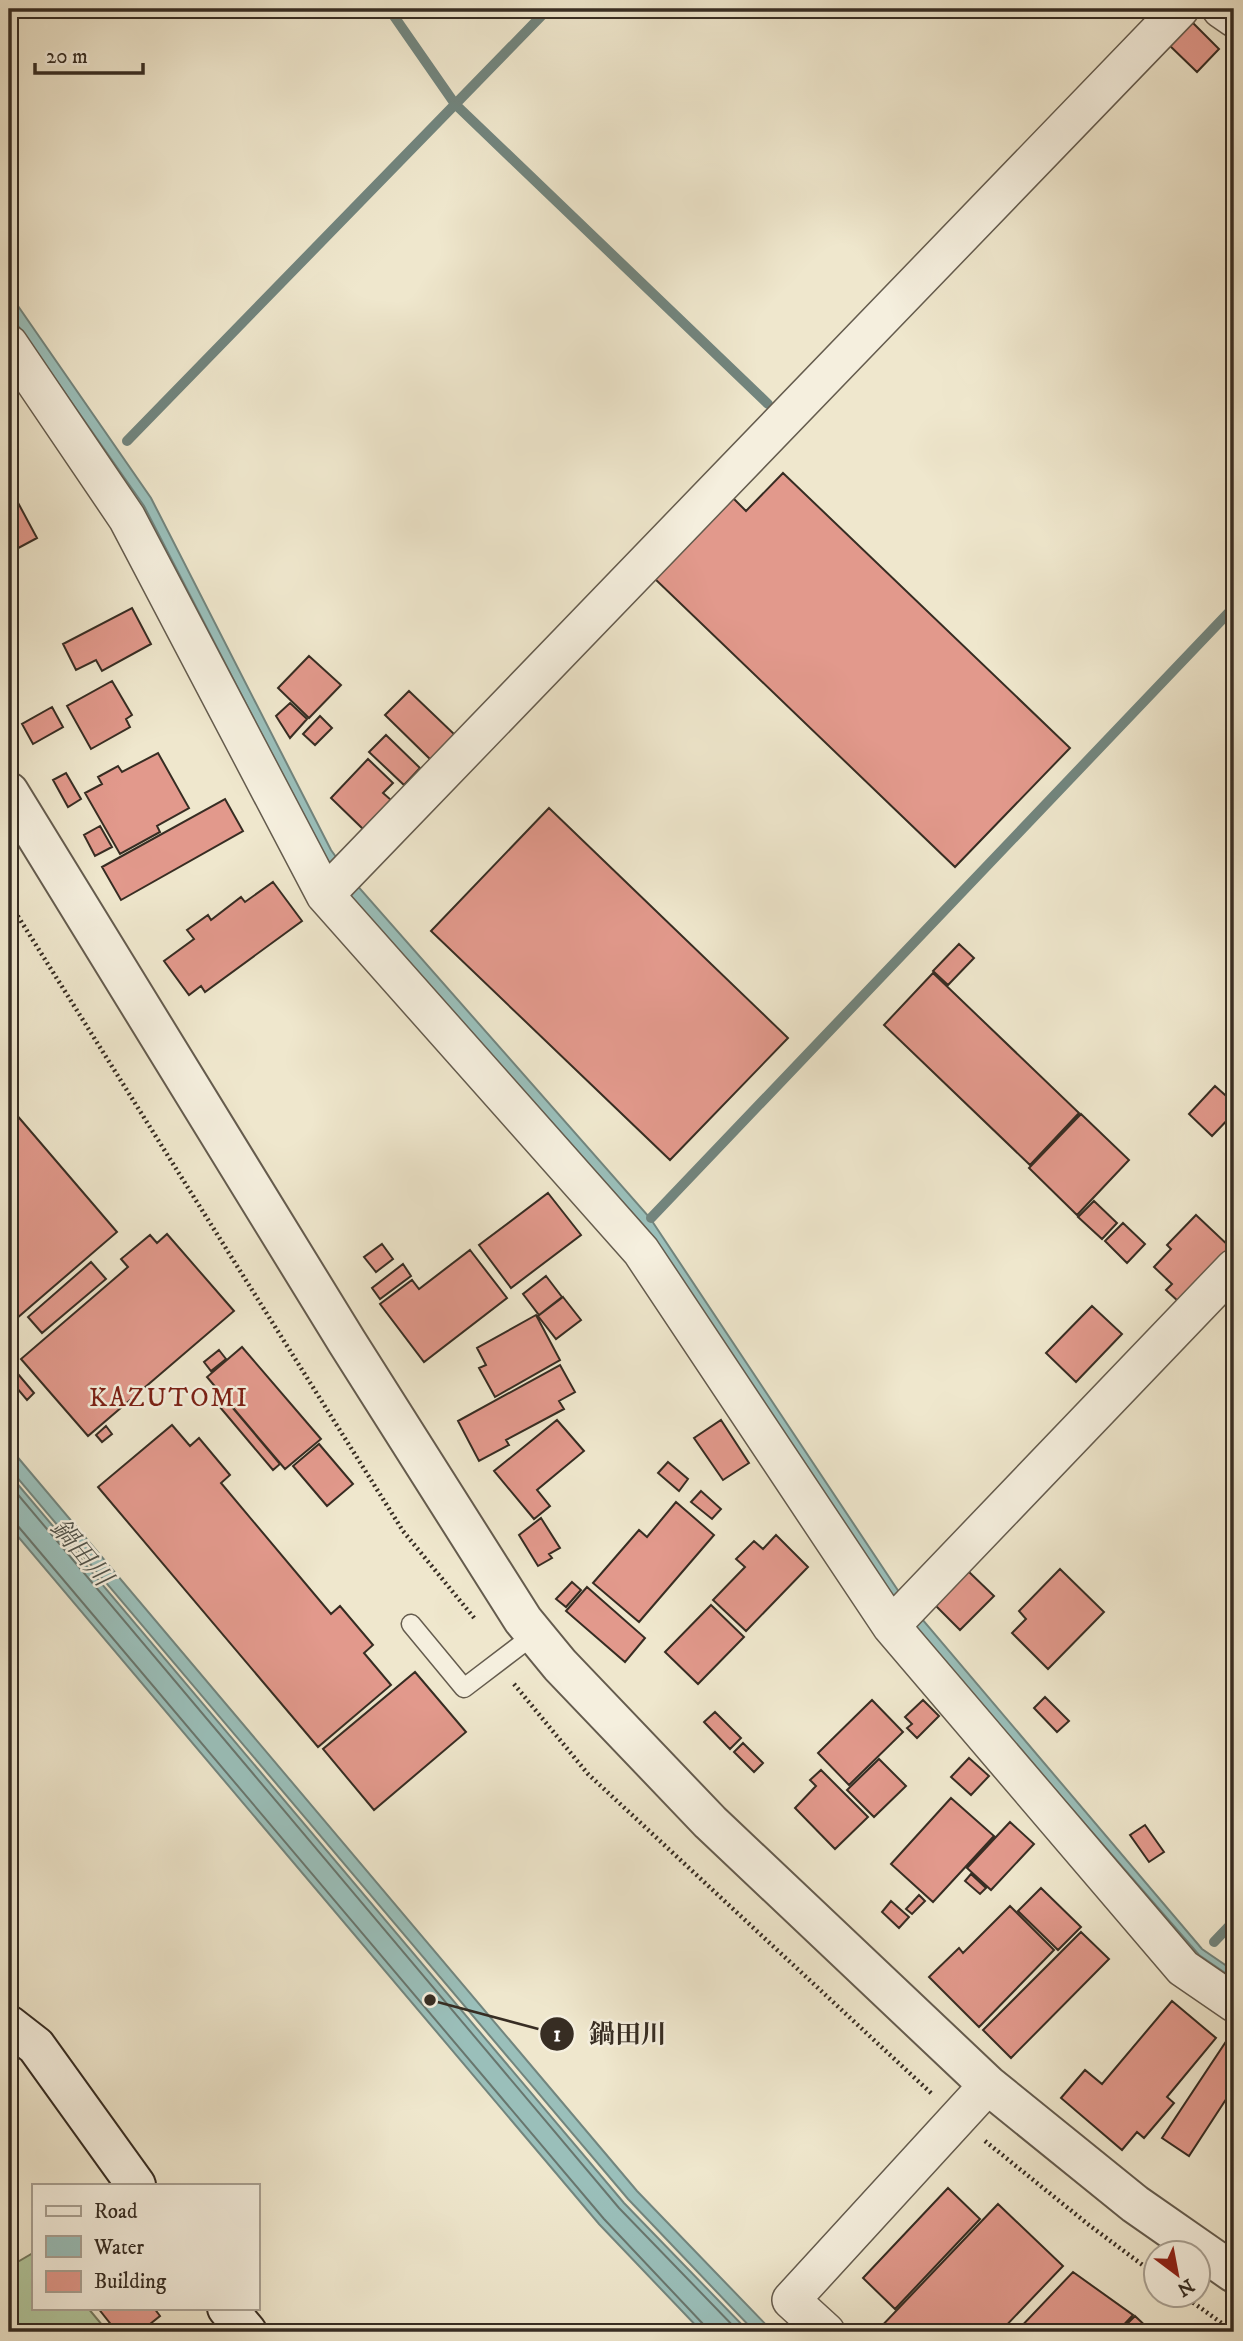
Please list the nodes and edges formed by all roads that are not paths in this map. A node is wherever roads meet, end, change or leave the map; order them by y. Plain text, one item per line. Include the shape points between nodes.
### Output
1 (1181, 9) edge
2 (1221, 9) edge
3 (1234, 18) edge
4 (9, 344) edge
5 (9, 792) edge
6 (337, 883) junction
7 (1234, 1268) edge
8 (902, 1614) junction
9 (411, 1624) dead end
10 (535, 1634) junction
11 (1234, 2003) edge
12 (9, 2025) edge
13 (988, 2085) junction
14 (135, 2184) edge
15 (1234, 2273) edge
16 (229, 2310) edge
17 (247, 2332) edge
18 (825, 2332) edge

1 - 6 street
2 - 3 street
4 - 6 street via 127,518
5 - 10 street via 347,1342
6 - 8 street via 641,1251
7 - 8 street
8 - 11 street via 1183,1968
9 - 10 lane via 464,1688
10 - 13 street via 710,1822
12 - 14 street via 36,2046
13 - 15 street via 1135,2204
13 - 18 street via 791,2300
16 - 17 street

